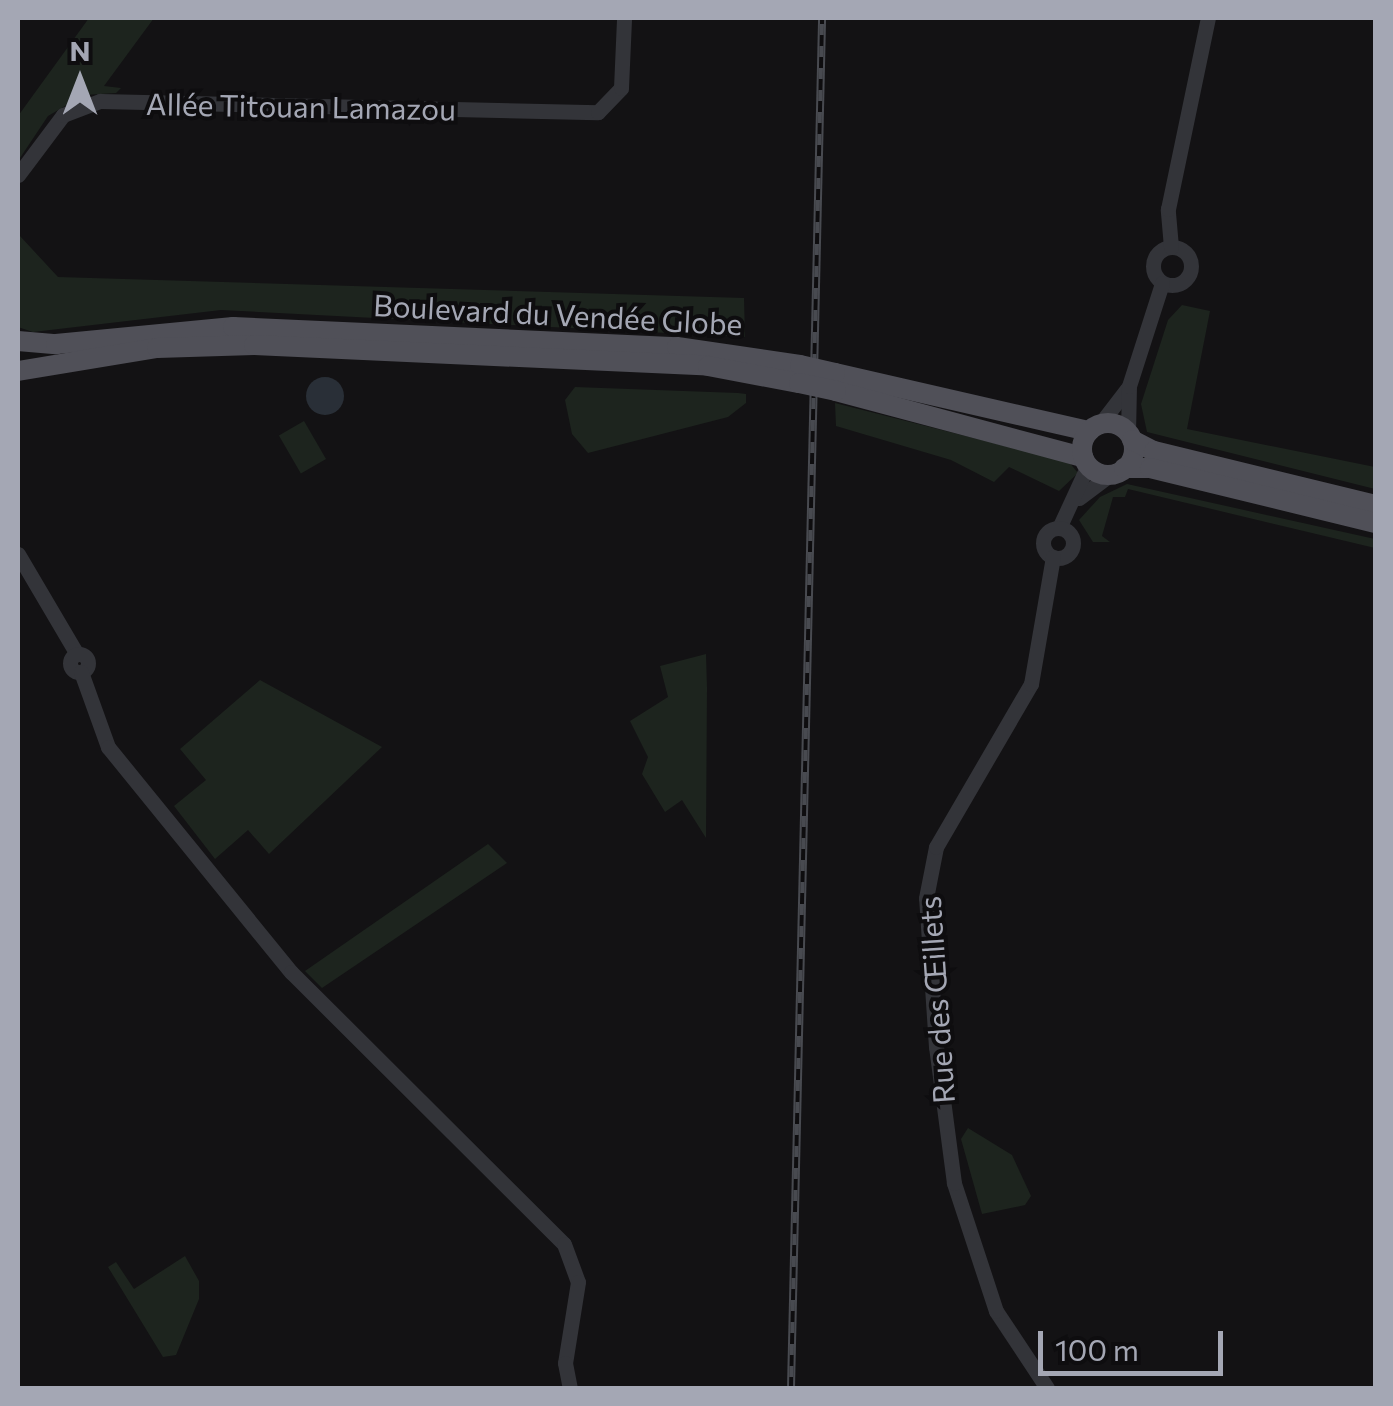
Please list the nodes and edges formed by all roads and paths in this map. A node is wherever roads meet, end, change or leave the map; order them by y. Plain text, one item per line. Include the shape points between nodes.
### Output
1 (624, 18) edge
2 (1208, 18) edge
3 (18, 174) edge
4 (1172, 247) junction
5 (1162, 283) junction
6 (18, 341) edge
7 (18, 371) edge
8 (799, 374) junction
9 (836, 382) junction
10 (1129, 386) junction
11 (1094, 428) junction
12 (1130, 436) junction
13 (1086, 461) junction
14 (1118, 471) junction
15 (1076, 500) junction
16 (1376, 505) edge
17 (1376, 523) edge
18 (18, 554) edge
19 (570, 1388) edge
20 (1047, 1388) edge

1 - 3 street, Allée Titouan Lamazou via 614,100 598,112 100,101 63,115
2 - 4 street via 1168,209
4 - 5 street via 1152,263
4 - 5 street via 1186,254 1191,269 1180,284
5 - 10 street
6 - 8 main road, Boulevard du Vendée Globe via 56,344 234,327 677,347
7 - 8 main road, Boulevard du Vendée Globe via 143,350 254,345
8 - 9 main road, Boulevard du Vendée Globe, bridge
9 - 11 main road, Boulevard du Vendée Globe
9 - 13 main road, Boulevard du Vendée Globe
10 - 11 street
10 - 12 street
11 - 12 main road, Boulevard du Vendée Globe
11 - 13 main road
12 - 14 main road
12 - 16 main road via 1154,451
13 - 14 main road, Boulevard du Vendée Globe
13 - 15 street
14 - 15 street
14 - 17 main road via 1150,468
15 - 20 street, Rue des Œillets via 1059,528 1073,546 1063,558 1053,558 1031,684 936,847 926,898 954,1183 996,1311
18 - 19 street via 77,654 70,666 82,672 108,747 291,972 564,1244 578,1293 565,1363

